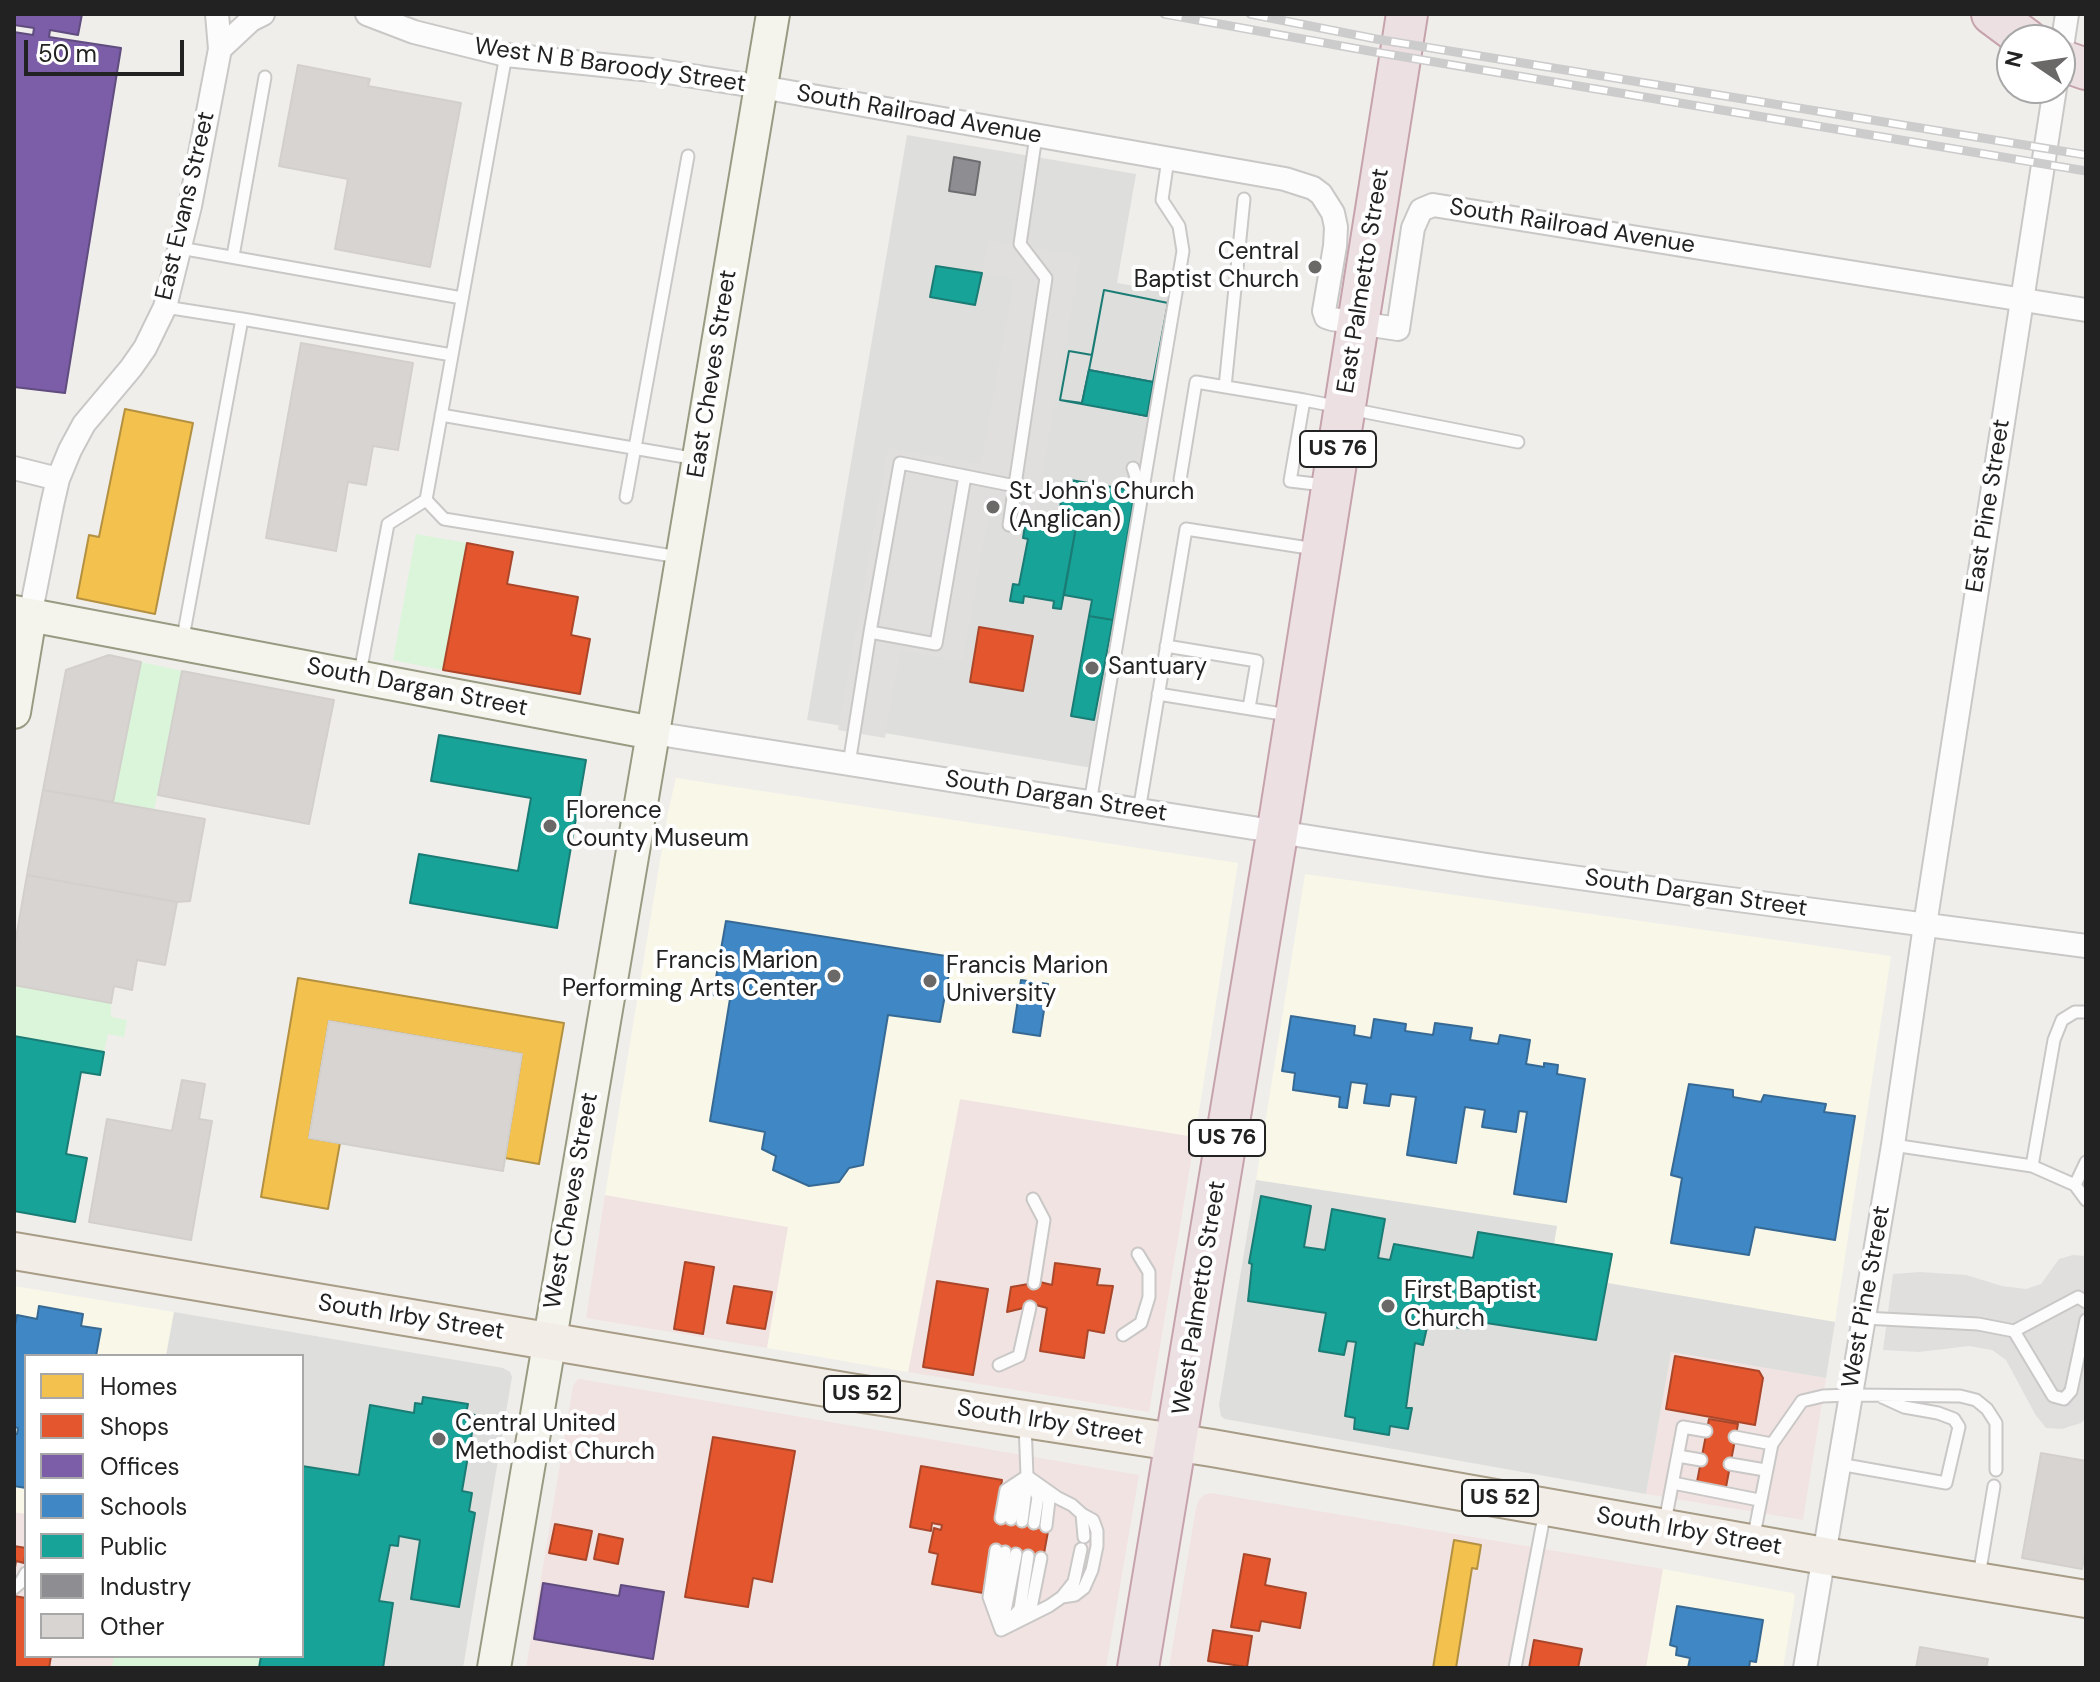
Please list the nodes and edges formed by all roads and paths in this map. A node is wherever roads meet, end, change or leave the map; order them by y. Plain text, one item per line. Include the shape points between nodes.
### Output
1 (217, 14) edge
2 (237, 14) edge
3 (263, 14) edge
4 (367, 14) edge
5 (773, 14) edge
6 (1407, 14) edge
7 (220, 49) junction
8 (506, 55) junction
9 (265, 77) dead end
10 (761, 87) junction
11 (2052, 104) edge
12 (1036, 136) junction
13 (688, 156) dead end
14 (1168, 159) junction
15 (1244, 199) dead end
16 (180, 248) junction
17 (233, 256) junction
18 (462, 298) junction
19 (2021, 300) junction
20 (165, 307) junction
21 (2086, 310) edge
22 (242, 319) junction
23 (1358, 323) junction
24 (452, 355) junction
25 (1225, 387) junction
26 (1304, 400) junction
27 (1345, 408) junction
28 (441, 415) junction
29 (1152, 435) junction
30 (1518, 442) dead end
31 (1137, 444) dead end
32 (635, 449) junction
33 (699, 460) junction
34 (14, 468) edge
35 (1133, 468) dead end
36 (965, 476) junction
37 (58, 479) junction
38 (1180, 480) dead end
39 (1015, 486) junction
40 (1332, 486) junction
41 (1142, 494) junction
42 (626, 497) dead end
43 (426, 500) junction
44 (1009, 525) dead end
45 (1322, 550) junction
46 (682, 557) junction
47 (22, 614) edge
48 (870, 632) junction
49 (182, 643) junction
50 (1166, 646) junction
51 (359, 677) junction
52 (1158, 694) junction
53 (1249, 708) junction
54 (14, 712) edge
55 (1296, 716) junction
56 (653, 733) junction
57 (849, 764) junction
58 (1090, 803) junction
59 (1139, 811) junction
60 (1278, 832) junction
61 (1925, 925) junction
62 (2086, 946) edge
63 (2086, 1012) edge
64 (1893, 1145) junction
65 (2086, 1162) edge
66 (2032, 1166) junction
67 (2075, 1185) junction
68 (1033, 1199) dead end
69 (2086, 1200) edge
70 (14, 1251) edge
71 (1138, 1254) dead end
72 (1034, 1283) dead end
73 (2086, 1302) edge
74 (1030, 1307) dead end
75 (1864, 1318) junction
76 (2086, 1320) edge
77 (2014, 1331) junction
78 (1123, 1335) dead end
79 (548, 1340) junction
80 (999, 1365) dead end
81 (1850, 1395) junction
82 (1877, 1395) junction
83 (1025, 1420) junction
84 (1706, 1431) dead end
85 (1735, 1437) dead end
86 (1177, 1443) junction
87 (1772, 1444) junction
88 (1678, 1456) junction
89 (1701, 1460) dead end
90 (1730, 1464) dead end
91 (1839, 1464) junction
92 (1765, 1470) junction
93 (1996, 1470) dead end
94 (1027, 1476) junction
95 (1673, 1483) junction
96 (1994, 1486) dead end
97 (1759, 1500) junction
98 (1546, 1507) junction
99 (1082, 1514) junction
100 (1023, 1521) junction
101 (1664, 1527) junction
102 (1752, 1543) junction
103 (1017, 1554) junction
104 (1824, 1556) junction
105 (1978, 1581) junction
106 (1062, 1597) junction
107 (2086, 1599) edge
108 (1001, 1630) junction
109 (494, 1668) edge
110 (1138, 1668) edge
111 (1515, 1668) edge
112 (1805, 1668) edge

1 - 7 street, East Evans Street
2 - 7 street, East Evans Street
3 - 7 street
4 - 8 street, West N B Baroody Street
5 - 10 main road, East Cheves Street
6 - 23 highway, East Palmetto Street / US 76
7 - 16 street, East Evans Street
8 - 10 street, West N B Baroody Street
8 - 18 lane
9 - 17 lane
10 - 12 street, South Railroad Avenue
10 - 33 main road, East Cheves Street
11 - 19 street, East Pine Street
12 - 14 street, South Railroad Avenue
12 - 39 lane via 1020,244 1046,278
13 - 32 lane
14 - 23 street, South Railroad Avenue via 1285,179 1321,194 1336,227 1324,311 1326,317
14 - 29 lane via 1162,200 1179,226 1183,251
15 - 25 lane
16 - 17 lane
16 - 20 street, East Evans Street
17 - 18 lane
18 - 24 lane
19 - 21 street, South Railroad Avenue
19 - 23 street, South Railroad Avenue via 1433,205 1421,210 1413,228 1398,329
19 - 61 street, East Pine Street
20 - 22 lane
20 - 37 street, East Evans Street via 145,348 84,424
22 - 24 lane
22 - 49 lane
23 - 27 highway, East Palmetto Street / US 76
24 - 28 lane
25 - 26 lane
25 - 38 lane via 1196,382
26 - 27 lane
26 - 40 lane via 1290,481
27 - 30 lane
27 - 40 highway, East Palmetto Street / US 76
28 - 32 lane
28 - 43 lane
29 - 31 lane
29 - 41 lane
32 - 33 lane
32 - 42 lane
33 - 46 main road, East Cheves Street
34 - 37 street
35 - 41 lane
36 - 39 lane
36 - 48 lane via 936,644
36 - 48 lane via 900,463
37 - 47 street, East Evans Street
39 - 44 lane
40 - 45 highway, East Palmetto Street / US 76
41 - 58 lane
43 - 46 lane via 444,519
43 - 51 lane via 388,524
45 - 50 lane via 1186,529
45 - 55 highway, East Palmetto Street / US 76
46 - 56 main road, East Cheves Street
47 - 49 main road, South Dargan Street
47 - 54 main road
48 - 57 lane
49 - 51 main road, South Dargan Street
50 - 52 lane
50 - 53 lane via 1192,656 1257,661
51 - 56 main road, South Dargan Street
52 - 53 lane via 1206,697
52 - 59 lane
53 - 55 lane
55 - 60 highway, East Palmetto Street / US 76
56 - 57 street, South Dargan Street
56 - 79 main road, West Cheves Street
57 - 58 street, South Dargan Street
58 - 59 street, South Dargan Street
59 - 60 street, South Dargan Street
60 - 61 street, South Dargan Street
60 - 86 highway, West Palmetto Street / US 76
61 - 62 street, South Dargan Street
61 - 64 street, West Pine Street
63 - 66 lane via 2062,1020 2054,1040
64 - 66 lane
64 - 75 street, West Pine Street
65 - 67 lane
66 - 67 lane
67 - 69 lane
68 - 72 lane via 1044,1220
70 - 79 main road, South Irby Street / US 52
71 - 78 lane via 1149,1272 1149,1297 1141,1323
73 - 77 lane via 2078,1297
74 - 80 lane via 1019,1356
75 - 77 lane
75 - 81 street, West Pine Street
76 - 77 lane via 2071,1391 2064,1399 2053,1396
79 - 83 main road, South Irby Street / US 52
79 - 109 main road, West Cheves Street
81 - 82 lane
81 - 87 lane via 1802,1401
81 - 91 street, West Pine Street
82 - 91 lane via 1954,1419 1959,1427 1946,1483
82 - 93 lane via 1976,1400 1996,1423
83 - 86 main road, South Irby Street / US 52
83 - 94 lane
84 - 88 lane via 1683,1427
85 - 87 lane
86 - 98 main road, South Irby Street / US 52
86 - 110 highway, West Palmetto Street / US 76
87 - 92 lane
88 - 89 lane
88 - 95 lane
90 - 92 lane
91 - 104 street, West Pine Street
92 - 97 lane
94 - 99 lane
94 - 100 lane
94 - 100 lane via 1006,1490
94 - 100 lane via 1049,1500
95 - 97 lane
95 - 101 lane
96 - 105 lane
97 - 102 lane
98 - 101 main road, South Irby Street / US 52
98 - 111 lane
99 - 106 lane via 1074,1582
99 - 106 lane via 1093,1520 1097,1531 1092,1570 1084,1588
101 - 102 main road, South Irby Street / US 52
102 - 104 main road, South Irby Street / US 52
103 - 108 lane
103 - 108 lane via 989,1597
103 - 108 lane via 1031,1608
104 - 105 main road, South Irby Street / US 52
104 - 112 street, West Pine Street
105 - 107 main road, South Irby Street / US 52
106 - 108 lane

